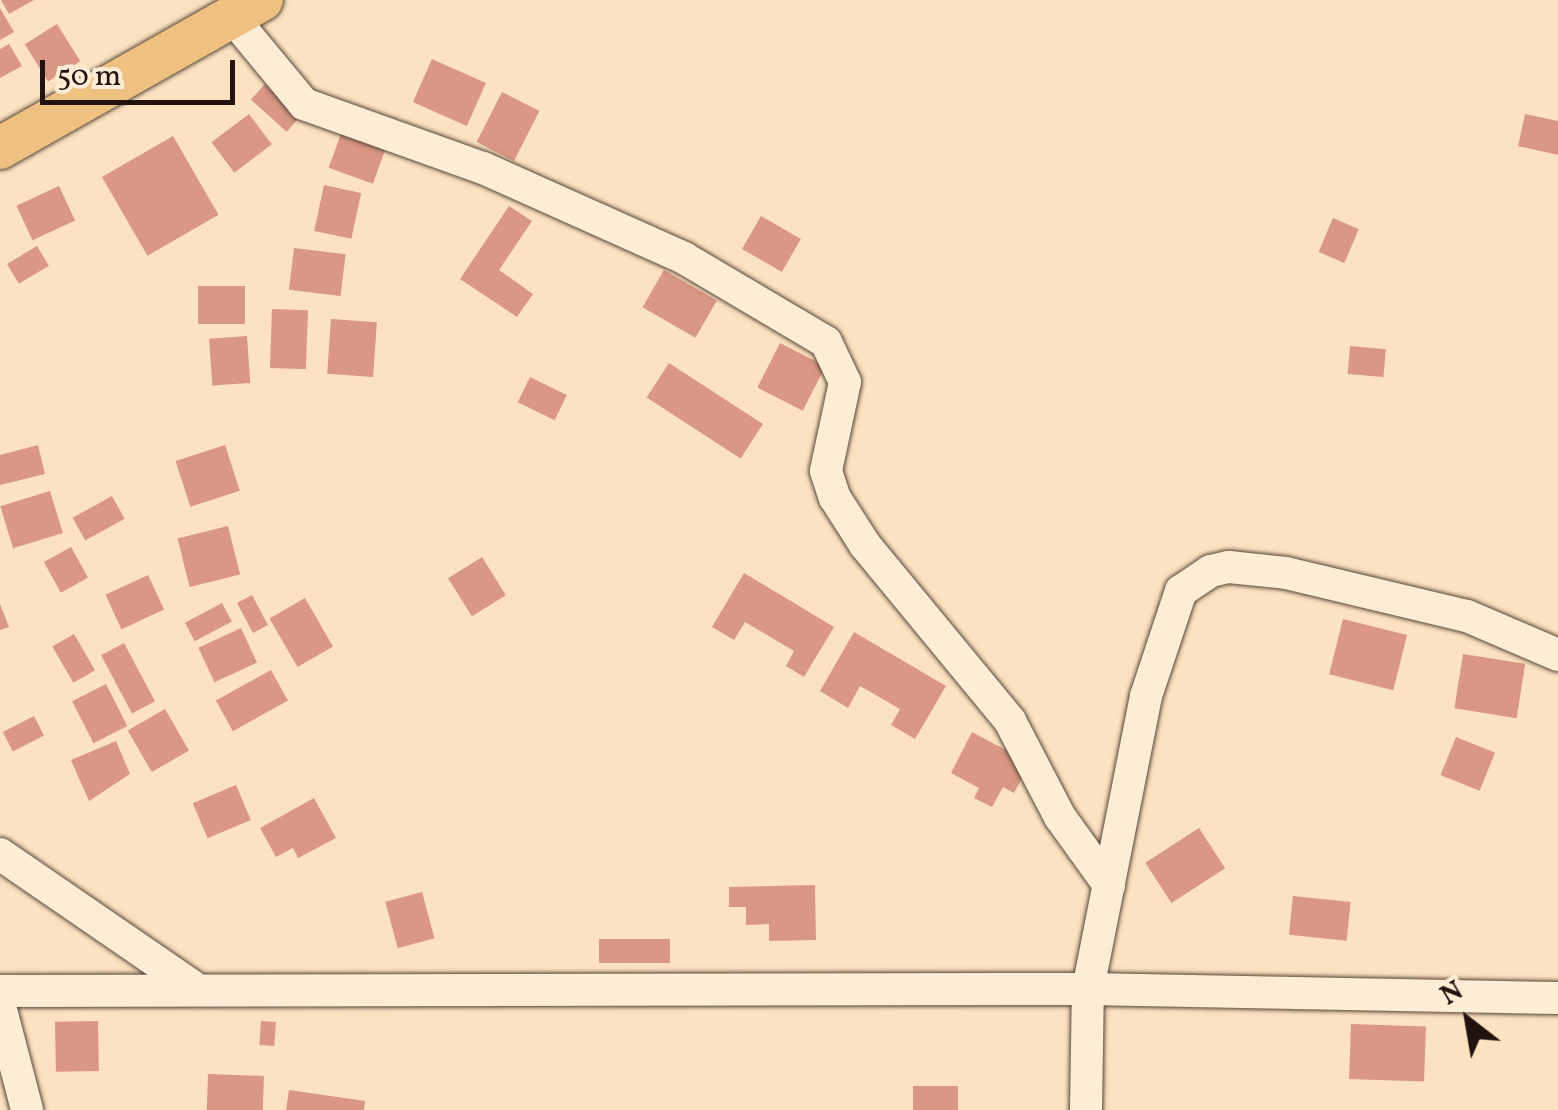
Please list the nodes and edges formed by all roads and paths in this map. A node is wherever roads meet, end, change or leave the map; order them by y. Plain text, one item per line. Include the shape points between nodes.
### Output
1 (247, 8) edge
2 (0, 148) edge
3 (1558, 655) edge
4 (0, 854) edge
5 (1108, 885) junction
6 (192, 986) junction
7 (1088, 989) junction
8 (0, 990) edge
9 (1558, 998) edge
10 (0, 1006) edge
11 (26, 1110) edge
12 (1086, 1110) edge

1 - 2 main road
1 - 5 street via 280,82 304,104 483,168 684,258 826,342 845,382 826,471 834,498 1010,721 1060,816
3 - 5 street via 1466,616 1286,574 1210,571 1173,603 1146,696
4 - 6 street
5 - 7 street
6 - 7 street
6 - 8 street
7 - 9 street
7 - 12 street
10 - 11 street

